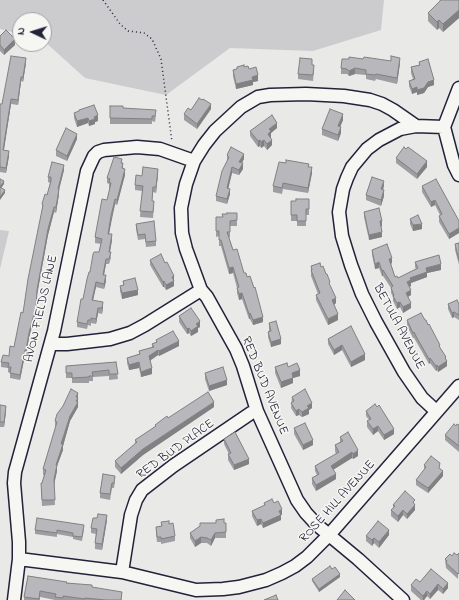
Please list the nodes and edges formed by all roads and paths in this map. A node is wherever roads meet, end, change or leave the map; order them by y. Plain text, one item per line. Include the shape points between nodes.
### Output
1 (103, 0) edge
2 (459, 88) edge
3 (416, 126) junction
4 (444, 127) junction
5 (173, 154) junction
6 (194, 161) junction
7 (459, 175) edge
8 (201, 290) junction
9 (51, 344) junction
10 (459, 386) edge
11 (256, 411) junction
12 (436, 411) junction
13 (329, 535) junction
14 (19, 559) junction
15 (122, 572) junction
16 (14, 600) edge
17 (403, 600) edge

1 - 5 path via 128,31 144,34 152,39 162,59
2 - 4 street
3 - 4 street, BETULA AVENUE
3 - 6 street, RED BUD AVENUE via 393,110 370,100 306,94 270,95 258,97 240,107 215,131
3 - 12 street, BETULA AVENUE via 400,129 367,149 347,178 339,212 342,236 362,294 404,372 422,398
4 - 7 street
5 - 6 street, AVON FIELDS LANE
5 - 9 street, AVON FIELDS LANE via 160,149 137,147 104,150 94,156 82,187
6 - 8 street, RED BUD AVENUE via 182,196 180,221 186,249
8 - 9 street via 130,333 110,339
8 - 11 street, RED BUD AVENUE via 236,349
9 - 14 street, AVON FIELDS LANE via 15,472
10 - 12 street, ROSE HILL AVENUE
11 - 13 street, RED BUD AVENUE via 297,500
11 - 15 street, RED BUD PLACE via 173,466 142,490 131,515
12 - 13 street, ROSE HILL AVENUE
13 - 15 street, ROSE HILL AVENUE via 308,556 282,573 239,587 196,590
13 - 17 street, RED BUD AVENUE
14 - 15 street, ROSE HILL AVENUE
14 - 16 street, AVON FIELDS LANE

